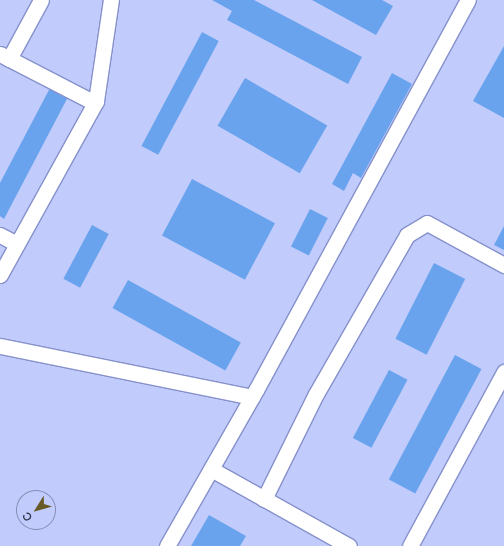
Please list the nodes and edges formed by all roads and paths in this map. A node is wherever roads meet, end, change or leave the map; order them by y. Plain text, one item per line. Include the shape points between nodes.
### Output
1 (41, 0) edge
2 (111, 0) edge
3 (468, 0) edge
4 (5, 56) edge
5 (95, 103) junction
6 (0, 235) edge
7 (17, 244) junction
8 (504, 265) edge
9 (0, 275) edge
10 (0, 346) edge
11 (504, 372) edge
12 (252, 397) junction
13 (211, 469) junction
14 (264, 499) junction
15 (167, 546) edge
16 (349, 546) edge
17 (410, 546) edge

1 - 4 street
2 - 5 street
3 - 12 street
4 - 5 street
5 - 7 street
6 - 7 street
7 - 9 street
8 - 14 street via 427,223 407,236 316,394
10 - 12 street
11 - 17 street
12 - 13 street
13 - 14 street
13 - 15 street
14 - 16 street

